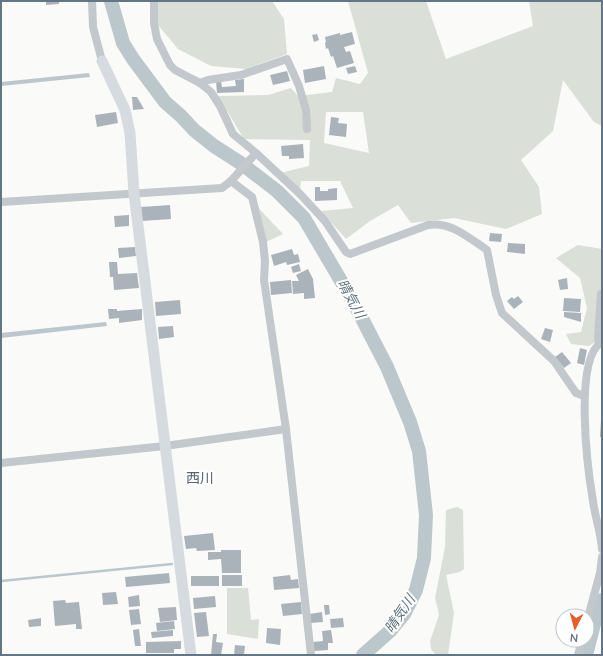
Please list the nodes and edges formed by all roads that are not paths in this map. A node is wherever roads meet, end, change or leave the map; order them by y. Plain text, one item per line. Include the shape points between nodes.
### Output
1 (92, 1) edge
2 (154, 1) edge
3 (102, 61) joint
4 (200, 83) junction
5 (307, 129) dead end
6 (256, 153) junction
7 (231, 181) junction
8 (134, 193) junction
9 (1, 202) edge
10 (601, 294) edge
11 (601, 343) edge
12 (584, 396) junction
13 (286, 429) junction
14 (165, 446) junction
15 (1, 463) edge
16 (602, 549) edge
17 (602, 557) edge
18 (591, 608) edge
19 (191, 655) edge
20 (311, 655) edge

1 - 3 street via 93,27
2 - 4 street via 157,39 170,65
3 - 8 street via 125,110 130,133
4 - 5 street via 241,75 287,59 306,110
4 - 6 street via 211,92 233,134
6 - 7 street
6 - 12 street via 313,207 350,254 437,224 457,230 487,250 502,313 554,361 576,393
7 - 8 street via 222,188
7 - 13 street via 252,197 263,242 264,280
8 - 9 street
8 - 14 street
10 - 11 street via 598,338
11 - 12 street via 590,359
12 - 16 street via 590,478
13 - 14 street
13 - 20 street
14 - 15 street
14 - 19 street
17 - 18 street

